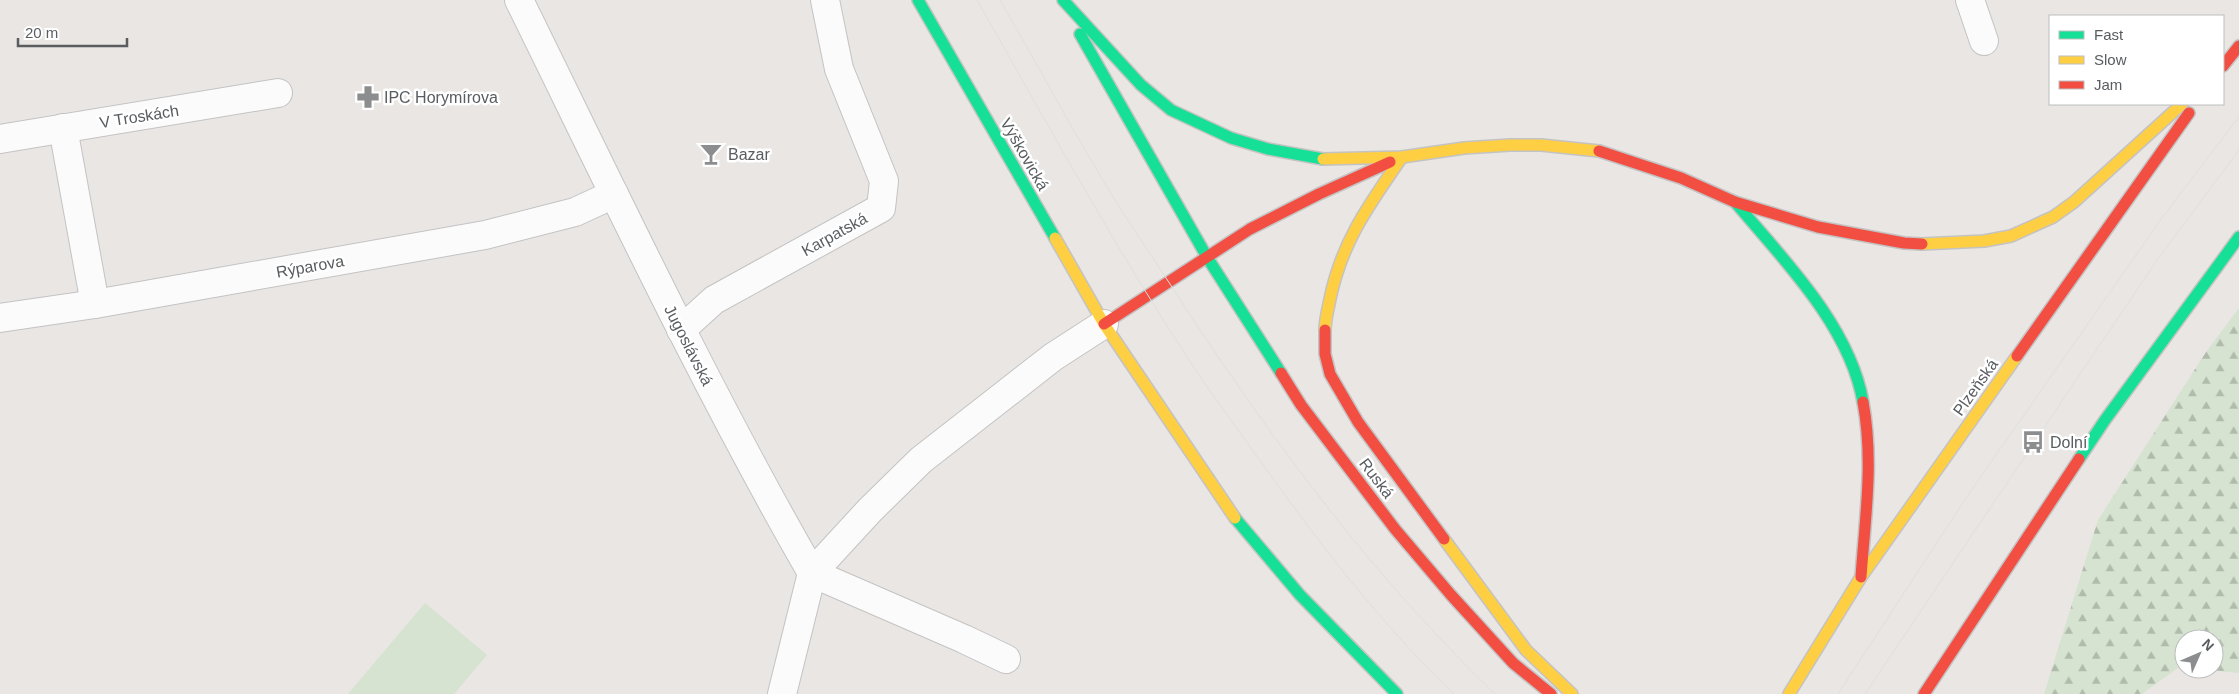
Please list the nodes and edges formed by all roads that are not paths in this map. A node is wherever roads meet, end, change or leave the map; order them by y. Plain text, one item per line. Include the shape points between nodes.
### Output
1 (519, 0) edge
2 (825, 0) edge
3 (918, 0) edge
4 (1062, 0) edge
5 (1970, 0) edge
6 (1984, 41) dead end
7 (2239, 46) edge
8 (2224, 65) edge
9 (278, 93) dead end
10 (2181, 105) edge
11 (2195, 105) edge
12 (63, 128) junction
13 (0, 139) edge
14 (1402, 156) junction
15 (614, 194) junction
16 (1735, 202) junction
17 (2239, 237) edge
18 (1207, 257) junction
19 (95, 304) junction
20 (0, 318) edge
21 (1104, 324) junction
22 (681, 330) junction
23 (812, 573) junction
24 (1861, 577) junction
25 (1006, 659) dead end
26 (782, 694) edge
27 (1397, 694) edge
28 (1551, 694) edge
29 (1572, 694) edge
30 (1789, 694) edge
31 (1924, 694) edge

1 - 15 street, Jugoslávská
2 - 22 street, Karpatská via 839,69 884,181 880,208 714,300
3 - 21 main road, Výškovická
4 - 14 main road via 1141,85 1171,110 1218,132 1268,150 1322,159
4 - 18 main road
5 - 6 street
7 - 8 main road
9 - 12 street, V Troskách
10 - 16 main road via 2074,202 2053,217 2011,236 1952,243 1904,242 1818,227
11 - 24 main road, Plzeňská
12 - 13 street, V Troskách
12 - 19 street
14 - 16 main road via 1510,145 1602,151
14 - 18 main road via 1250,229
14 - 29 main road via 1356,225 1343,252 1325,325 1325,354 1330,374 1358,422 1526,650
15 - 19 street, Rýparova via 575,212 485,235
15 - 22 street, Jugoslávská
16 - 24 main road via 1824,314 1846,348 1859,379 1868,430
17 - 31 main road via 2105,420
18 - 21 main road
18 - 28 main road, Ruská via 1301,405 1395,529 1513,663
19 - 20 street, Rýparova
21 - 23 street via 1053,357 921,460
21 - 27 main road via 1238,522 1300,595
22 - 23 street, Jugoslávská via 755,474
23 - 25 street
23 - 26 street
24 - 30 main road, Plzeňská

